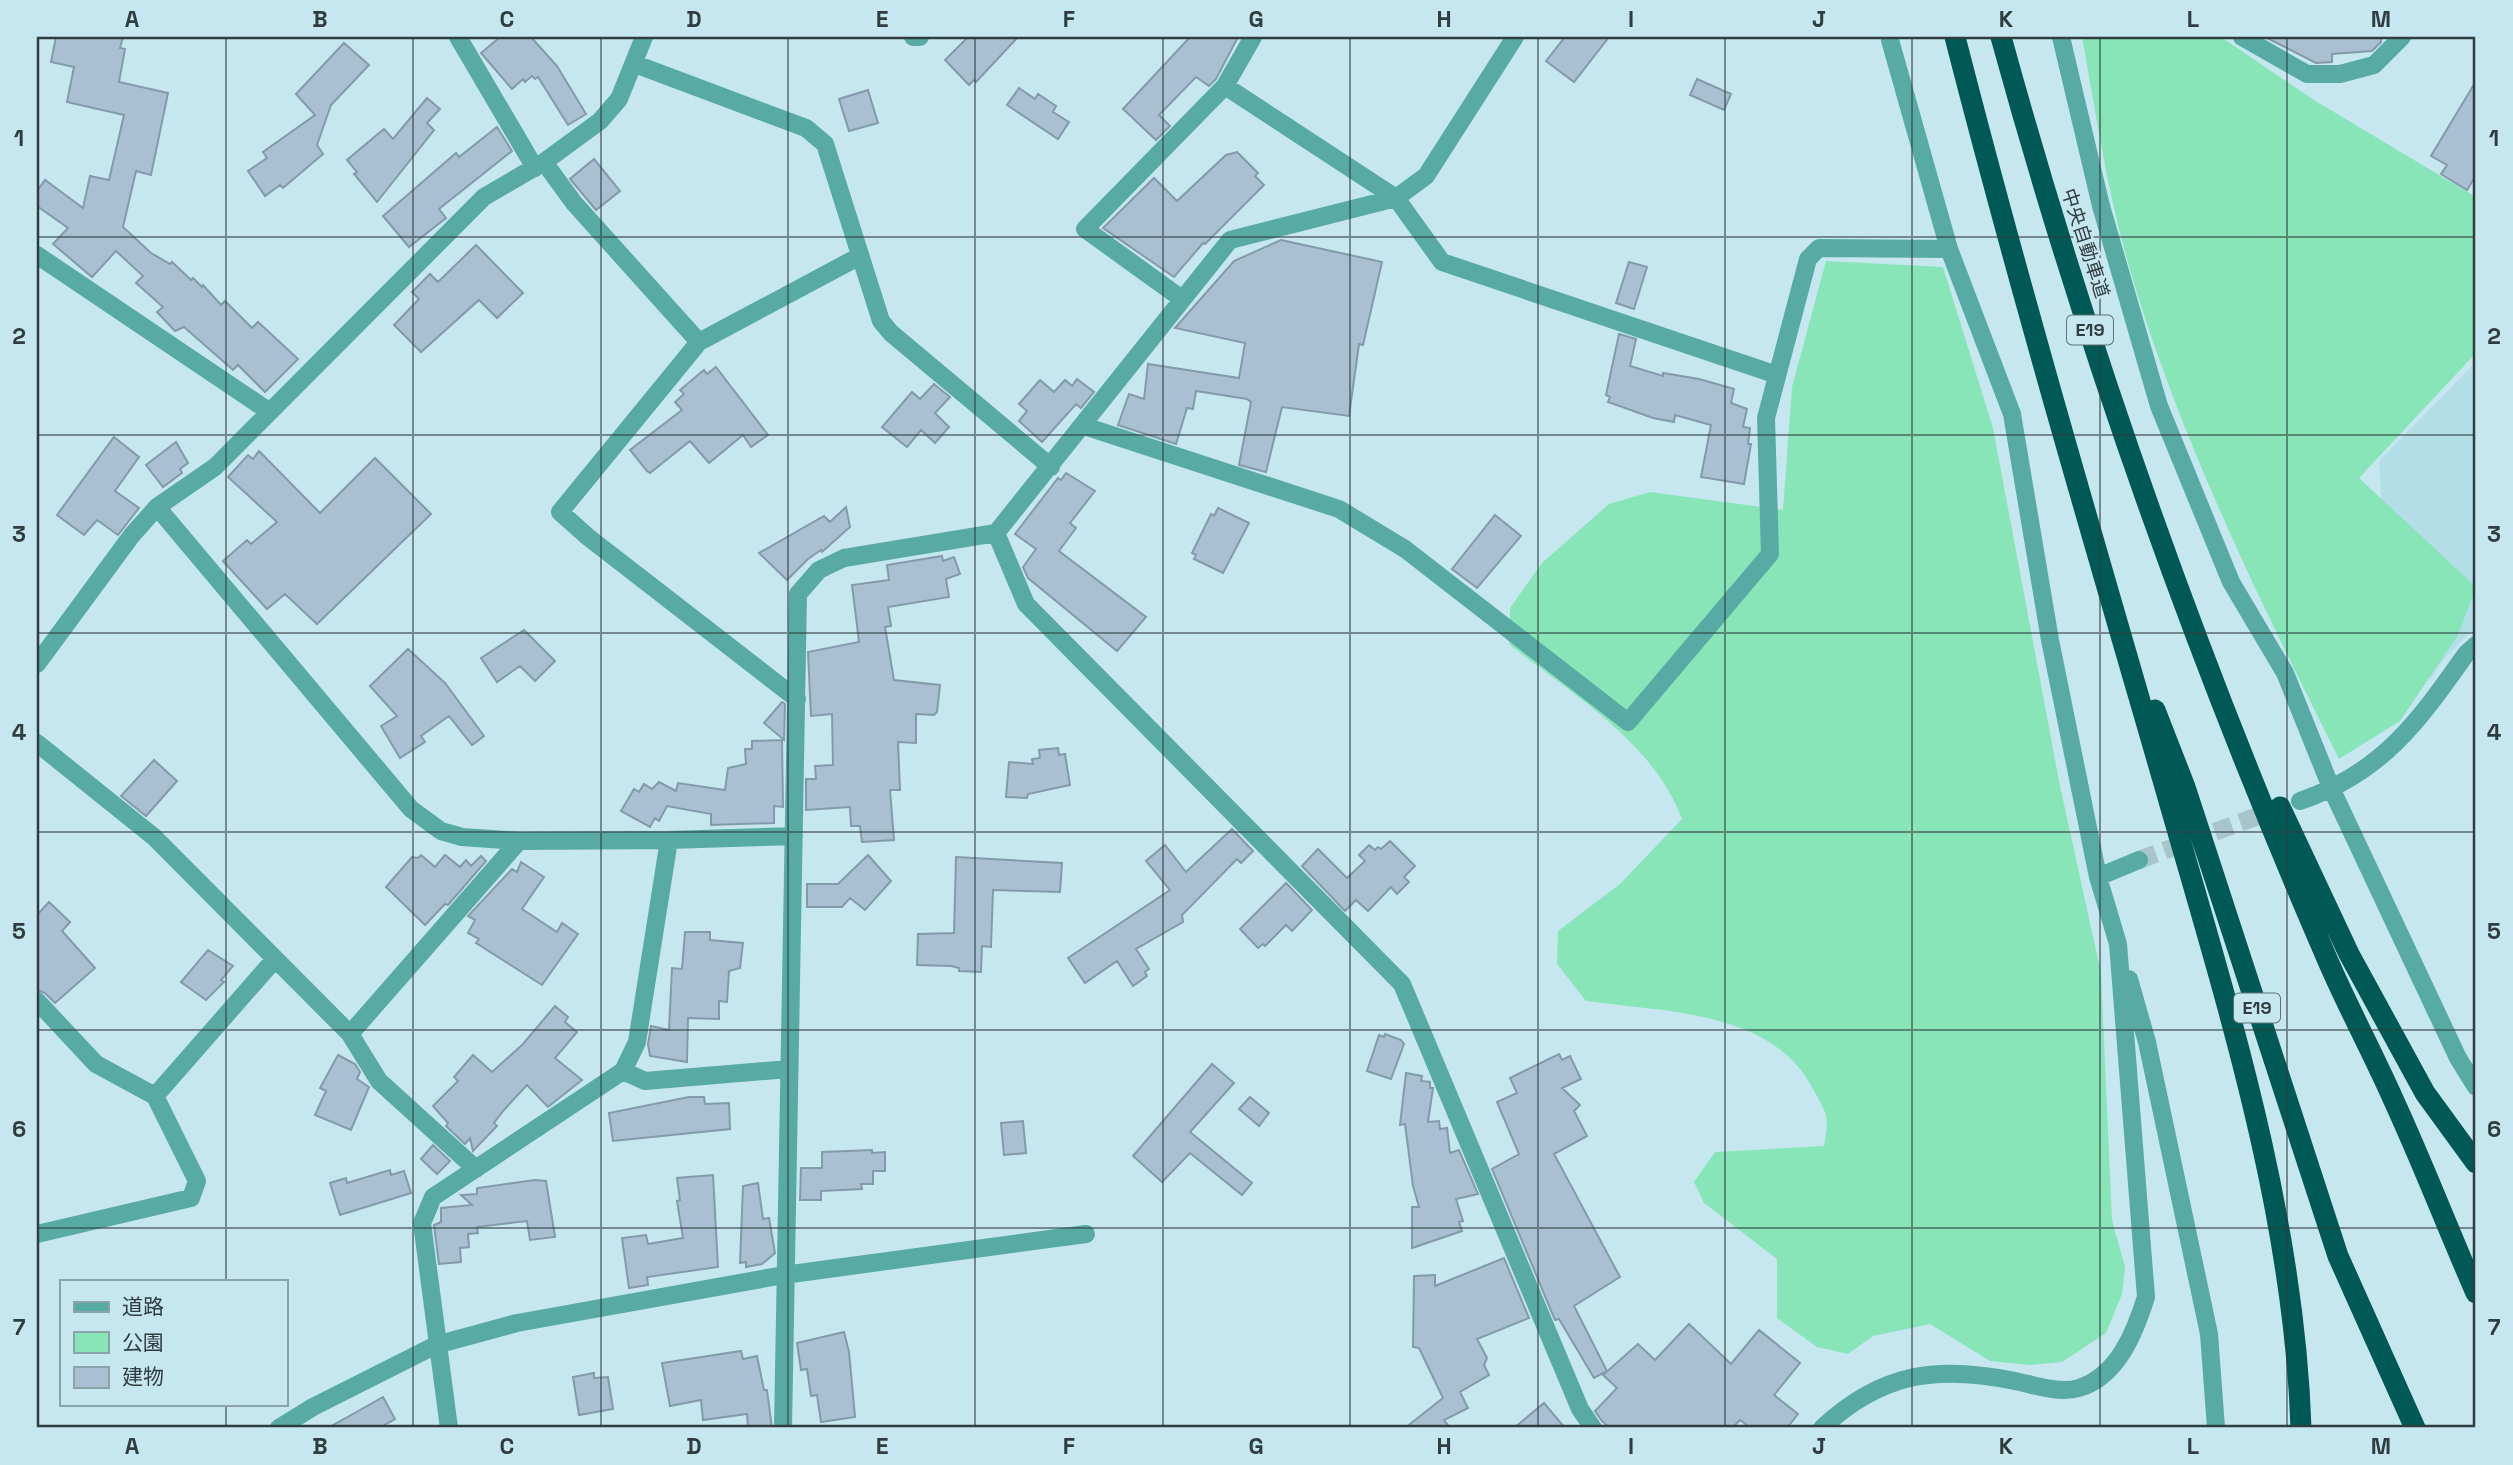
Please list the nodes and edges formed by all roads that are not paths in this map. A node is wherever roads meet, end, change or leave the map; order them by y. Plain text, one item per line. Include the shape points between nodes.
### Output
1 (458, 37) edge
2 (644, 37) edge
3 (913, 37) edge
4 (920, 37) edge
5 (1253, 37) edge
6 (1515, 37) edge
7 (1955, 37) edge
8 (2001, 37) edge
9 (2061, 37) edge
10 (2242, 37) edge
11 (2402, 37) edge
12 (1898, 38) edge
13 (635, 64) junction
14 (1225, 86) junction
15 (539, 165) junction
16 (1396, 198) junction
17 (1949, 249) junction
18 (37, 255) edge
19 (860, 256) junction
20 (1182, 299) junction
21 (699, 342) junction
22 (1777, 375) junction
23 (270, 412) junction
24 (1084, 426) junction
25 (1051, 467) junction
26 (157, 507) junction
27 (996, 533) junction
28 (2106, 584) junction
29 (2190, 619) junction
30 (2476, 645) edge
31 (37, 664) edge
32 (797, 699) junction
33 (37, 743) edge
34 (2332, 790) junction
35 (2300, 801) dead end
36 (794, 836) junction
37 (669, 840) junction
38 (519, 841) junction
39 (2139, 859) tunnel mouth
40 (2098, 877) junction
41 (2118, 944) junction
42 (275, 959) junction
43 (37, 1000) edge
44 (350, 1034) junction
45 (789, 1069) junction
46 (623, 1071) junction
47 (2476, 1087) edge
48 (155, 1096) junction
49 (2476, 1163) edge
50 (476, 1169) junction
51 (37, 1234) edge
52 (1086, 1234) dead end
53 (785, 1275) junction
54 (2476, 1293) edge
55 (436, 1345) junction
56 (279, 1428) edge
57 (449, 1428) edge
58 (783, 1428) edge
59 (1593, 1428) edge
60 (1822, 1428) edge
61 (2216, 1428) edge
62 (2301, 1428) edge
63 (2415, 1428) edge

1 - 15 street
2 - 13 street
3 - 4 street
5 - 14 street
6 - 16 street via 1426,176
7 - 28 highway, E19
8 - 29 highway, 中央自動車道 / E19 via 2116,414
9 - 34 street via 2101,206 2159,406 2231,582 2285,673
10 - 11 street via 2307,74 2340,74 2374,65
12 - 17 street
13 - 15 street via 619,99 600,121
13 - 19 street via 806,128 825,144
14 - 16 street
14 - 20 street via 1085,229
15 - 21 street
15 - 23 street via 484,197
16 - 20 street via 1230,240
16 - 22 street via 1442,262
17 - 22 street via 1819,248 1808,259
17 - 40 street via 2012,414 2050,640
18 - 23 street
19 - 21 street
19 - 25 street via 881,321 891,333
20 - 24 street
21 - 32 street via 560,512
22 - 24 street via 1766,418 1770,554 1628,722 1405,549 1339,509
23 - 26 street via 215,467
24 - 25 street
25 - 27 street
26 - 31 street
26 - 38 street via 411,809 441,831 462,838
27 - 32 street via 844,558 820,570 798,594
27 - 59 street via 1026,604 1402,984 1580,1409
28 - 62 highway, E19 via 2227,1002 2262,1148 2293,1332
28 - 63 highway, E19 via 2185,787 2339,1256
29 - 49 highway via 2349,954 2425,1093
29 - 54 highway via 2325,955 2395,1103
30 - 34 street via 2398,743
32 - 36 street
33 - 42 street via 154,837
34 - 35 street
34 - 47 street via 2458,1058
36 - 37 street
36 - 45 street
37 - 38 street
37 - 46 street via 637,1042
38 - 44 street
39 - 40 street
40 - 41 street
41 - 60 street via 2146,1297 2134,1336 2108,1369 2078,1388 2053,1389 1970,1371 1933,1371 1883,1386 1839,1412
41 - 61 street via 2147,1042 2209,1334
42 - 44 street
42 - 48 street
43 - 48 street via 96,1064
44 - 50 street via 379,1081
45 - 46 street via 645,1081
45 - 53 street
46 - 50 street
48 - 51 street via 197,1181 191,1198
50 - 55 street via 433,1197 422,1223
52 - 53 street
53 - 55 street via 517,1323
53 - 58 street
55 - 56 street
55 - 57 street

